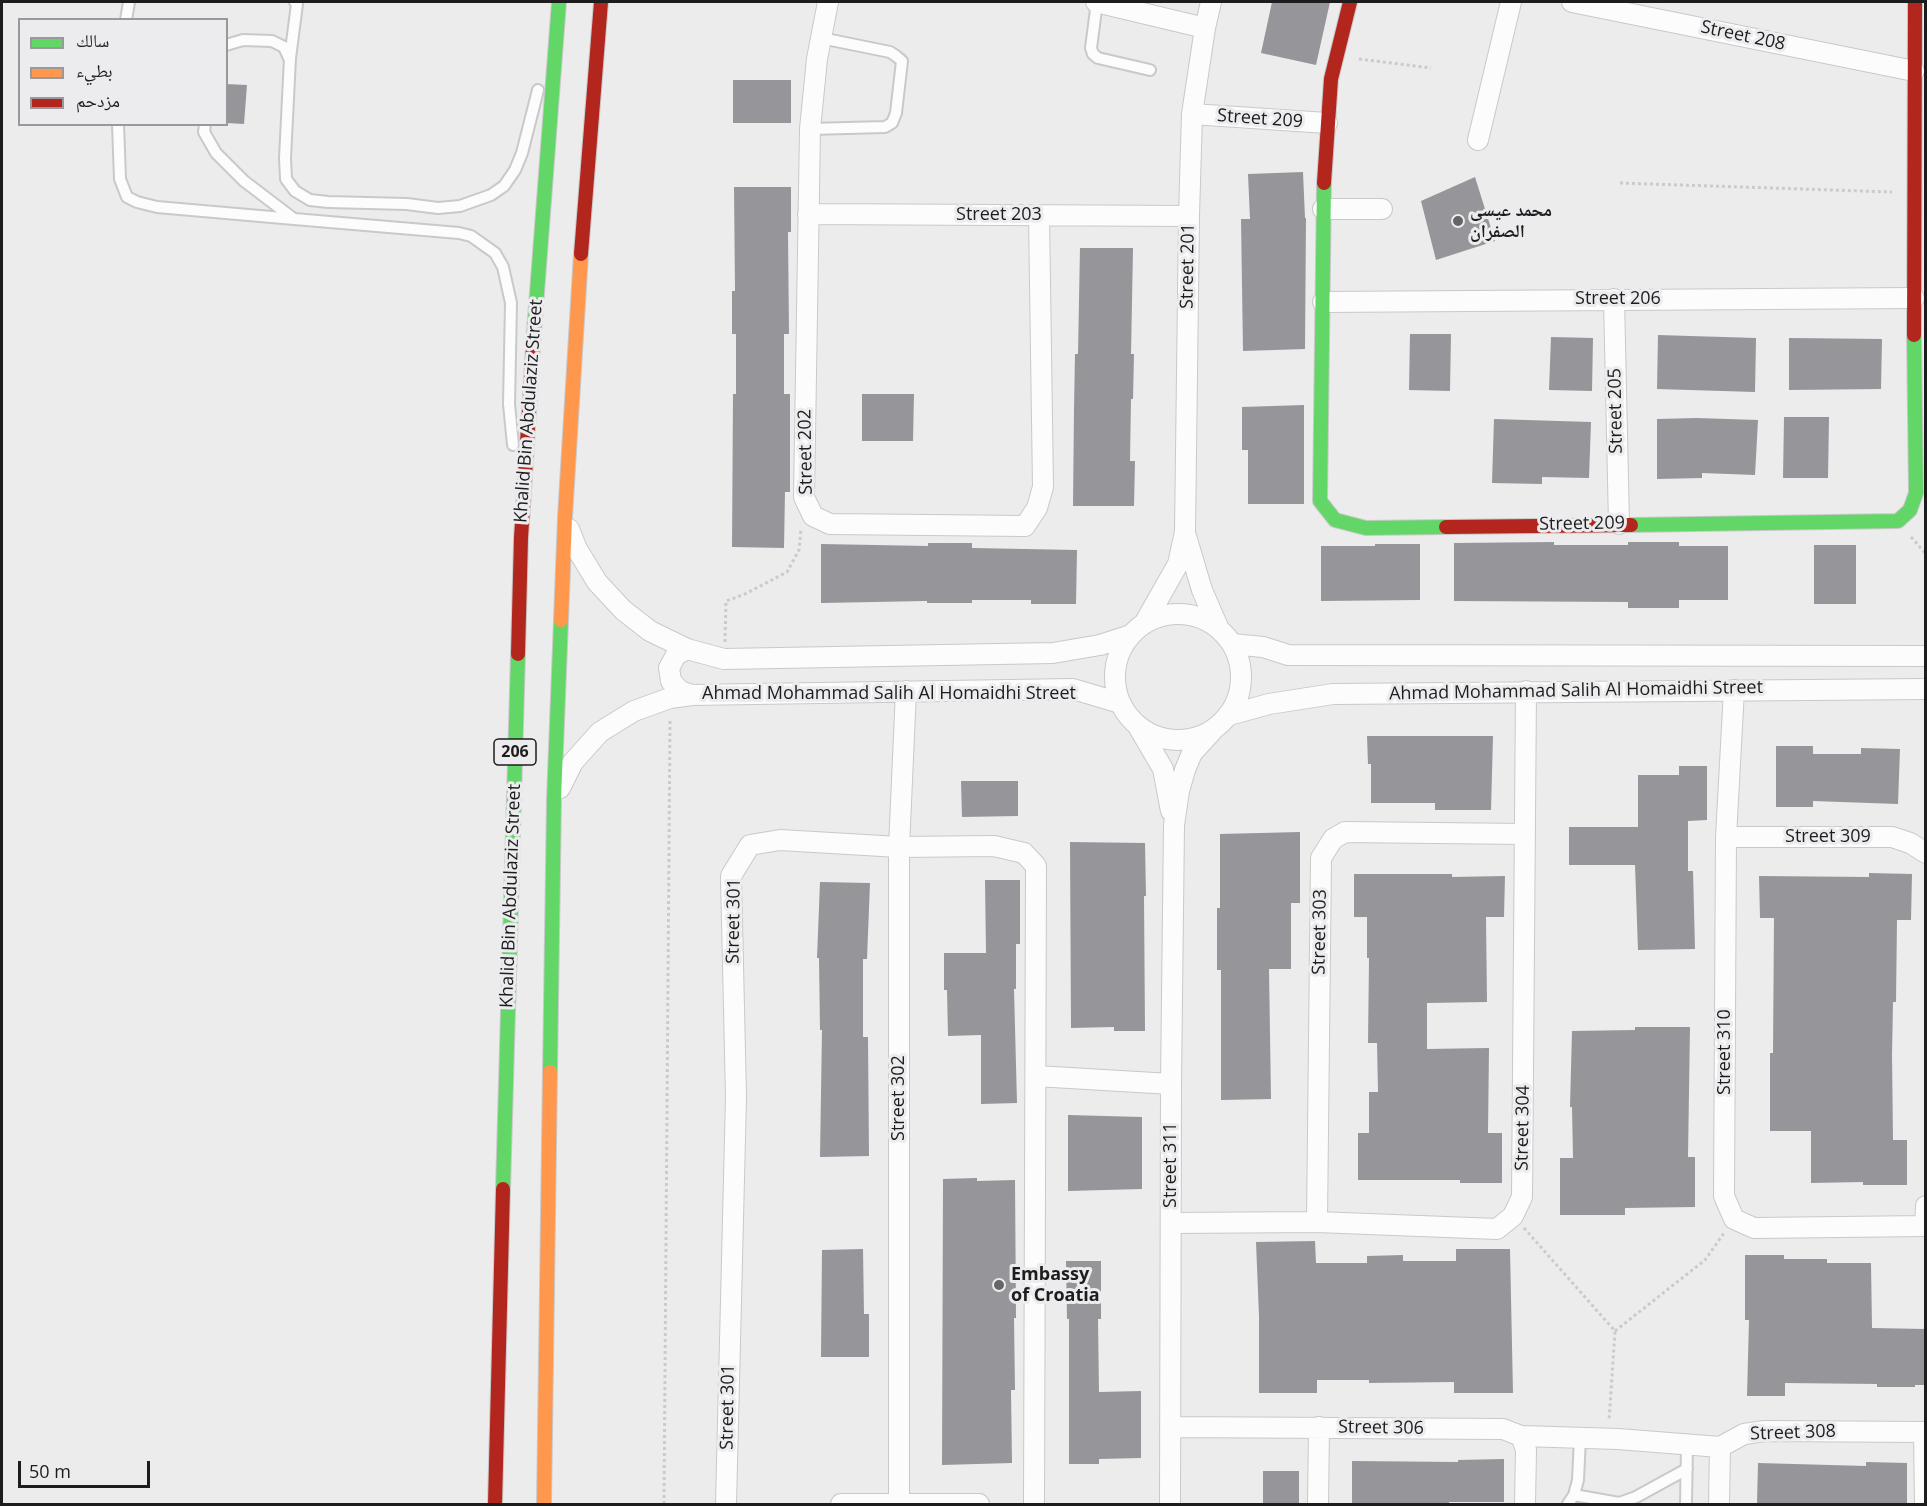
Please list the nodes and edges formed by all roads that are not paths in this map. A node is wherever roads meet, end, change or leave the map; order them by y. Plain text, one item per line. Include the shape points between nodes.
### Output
1 (129, 2) edge
2 (295, 2) edge
3 (558, 2) edge
4 (601, 2) edge
5 (828, 2) edge
6 (1096, 2) edge
7 (1211, 2) edge
8 (1350, 2) edge
9 (1511, 2) edge
10 (1572, 2) edge
11 (1915, 2) edge
12 (1625, 7) edge
13 (126, 18) edge
14 (1205, 28) junction
15 (821, 38) junction
16 (228, 44) edge
17 (290, 58) junction
18 (1150, 70) dead end
19 (1914, 71) junction
20 (1192, 114) junction
21 (1327, 123) junction
22 (118, 126) edge
23 (205, 126) edge
24 (810, 129) junction
25 (1478, 140) dead end
26 (1920, 193) edge
27 (1323, 209) junction
28 (1382, 209) dead end
29 (808, 214) junction
30 (1039, 214) junction
31 (1189, 216) junction
32 (294, 219) junction
33 (1914, 298) junction
34 (1614, 299) junction
35 (1323, 302) junction
36 (565, 517) junction
37 (1619, 524) junction
38 (1185, 532) junction
39 (521, 538) junction
40 (1218, 627) junction
41 (1138, 629) junction
42 (1232, 644) junction
43 (687, 649) junction
44 (1926, 656) edge
45 (1926, 689) edge
46 (1734, 690) junction
47 (906, 691) junction
48 (1526, 691) junction
49 (692, 695) junction
50 (1120, 703) junction
51 (1229, 715) junction
52 (1138, 727) junction
53 (1213, 730) junction
54 (555, 799) junction
55 (1174, 825) junction
56 (1525, 834) junction
57 (1726, 837) junction
58 (899, 847) junction
59 (1926, 853) edge
60 (1036, 1076) junction
61 (1171, 1084) junction
62 (1926, 1206) edge
63 (1317, 1222) junction
64 (1171, 1223) junction
65 (1925, 1226) edge
66 (1170, 1427) junction
67 (1319, 1427) junction
68 (1925, 1432) edge
69 (1521, 1436) junction
70 (1580, 1438) junction
71 (1687, 1444) junction
72 (1720, 1447) junction
73 (1687, 1469) junction
74 (1571, 1500) edge
75 (495, 1504) edge
76 (544, 1504) edge
77 (726, 1504) edge
78 (841, 1504) edge
79 (899, 1504) edge
80 (979, 1504) edge
81 (1034, 1504) edge
82 (1170, 1504) edge
83 (1318, 1504) edge
84 (1525, 1504) edge
85 (1686, 1504) edge
86 (1719, 1504) edge
87 (1925, 1504) edge

1 - 13 lane
2 - 17 lane
3 - 17 lane via 515,170 504,186 491,195 460,206 327,202 310,200 295,191 286,179 285,158
3 - 39 main road, Khalid Bin Abdulaziz Street / 206
4 - 36 main road, 206 via 583,216
5 - 15 street, Street 202
6 - 14 street
6 - 18 lane via 1090,48 1093,54
7 - 14 street, Street 201
8 - 21 main road, Street 209 via 1331,79
9 - 25 street
10 - 12 street, Street 208
11 - 19 main road, Street 209
12 - 19 street, Street 208
14 - 20 street, Street 201
15 - 24 street, Street 202
15 - 24 lane via 890,52 902,61 896,113 892,123 885,127
16 - 17 lane via 243,40 272,41 284,47
19 - 26 main road, Street 209
20 - 21 street, Street 209
20 - 31 street, Street 201
21 - 27 main road, Street 209
22 - 32 lane via 120,179 128,197 137,202
23 - 32 lane via 216,153
24 - 29 street, Street 202
26 - 33 main road, Street 209
27 - 28 street
27 - 35 main road, Street 209
29 - 30 street, Street 203
29 - 30 street, Street 202 via 804,497 813,516 830,524 1025,526 1037,508 1043,486
30 - 31 street, Street 203
31 - 38 street, Street 201
32 - 39 lane via 459,233 471,236 495,253 503,267 511,303 509,404
33 - 34 street, Street 206
33 - 37 main road, Street 209 via 1916,493 1910,510 1898,521
34 - 35 street, Street 206
34 - 37 street, Street 205
35 - 37 main road, Street 209 via 1320,501 1335,520 1366,528
36 - 43 street, Ahmad Mohammad Salih Al Homaidhi Street via 577,549 597,582 622,610 650,631
36 - 54 main road, 206
38 - 40 street, Street 201
38 - 41 street, Street 201 via 1178,564
39 - 75 main road, Khalid Bin Abdulaziz Street / 206
40 - 41 street via 1201,618 1180,614 1165,615
40 - 42 street
41 - 43 street, Ahmad Mohammad Salih Al Homaidhi Street via 1100,645 1053,653 724,659
41 - 50 street via 1115,666
42 - 44 street, Ahmad Mohammad Salih Al Homaidhi Street via 1263,647 1288,655
42 - 51 street via 1241,672 1237,700
43 - 49 street, Ahmad Mohammad Salih Al Homaidhi Street via 676,656 669,668 671,681 680,691
45 - 46 street, Ahmad Mohammad Salih Al Homaidhi Street
46 - 48 street, Ahmad Mohammad Salih Al Homaidhi Street
46 - 57 street, Street 310
47 - 49 street, Ahmad Mohammad Salih Al Homaidhi Street
47 - 50 street, Ahmad Mohammad Salih Al Homaidhi Street via 1073,689
47 - 58 street, Street 302
48 - 51 street, Ahmad Mohammad Salih Al Homaidhi Street via 1333,694
48 - 56 street, Street 304
49 - 54 street, Ahmad Mohammad Salih Al Homaidhi Street via 633,711 600,732 573,762
50 - 52 street
51 - 53 street
52 - 53 street via 1172,741 1194,739
52 - 55 street, Street 311 via 1163,769
53 - 55 street, Street 311 via 1192,753 1185,770
54 - 76 main road, 206
55 - 61 street, Street 311
56 - 63 street, Street 303 via 1345,832 1333,839 1321,858
56 - 63 street, Street 304 via 1522,1197 1513,1216 1497,1229
57 - 59 street, Street 309 via 1892,837
57 - 65 street, Street 310 via 1724,1196 1734,1219 1754,1228
58 - 60 street, Street 301 via 994,846 1024,853 1036,866
58 - 77 street, Street 301 via 780,840 750,845 731,876 736,1097
58 - 79 street, Street 302
60 - 61 street
60 - 81 street, Street 301
61 - 64 street, Street 311
62 - 65 street
63 - 64 street
64 - 66 street, Street 311
66 - 67 street, Street 306
66 - 82 street, Street 311
67 - 69 street, Street 306 via 1503,1429
67 - 83 street
68 - 72 street, Street 308 via 1765,1431 1744,1434
68 - 87 street
69 - 70 street, Street 306
69 - 84 street via 1526,1450
70 - 71 street, Street 306
70 - 74 lane via 1580,1467
71 - 72 street, Street 306
71 - 73 lane
72 - 86 street
73 - 74 lane via 1619,1503
73 - 85 lane
78 - 79 street
79 - 80 street

